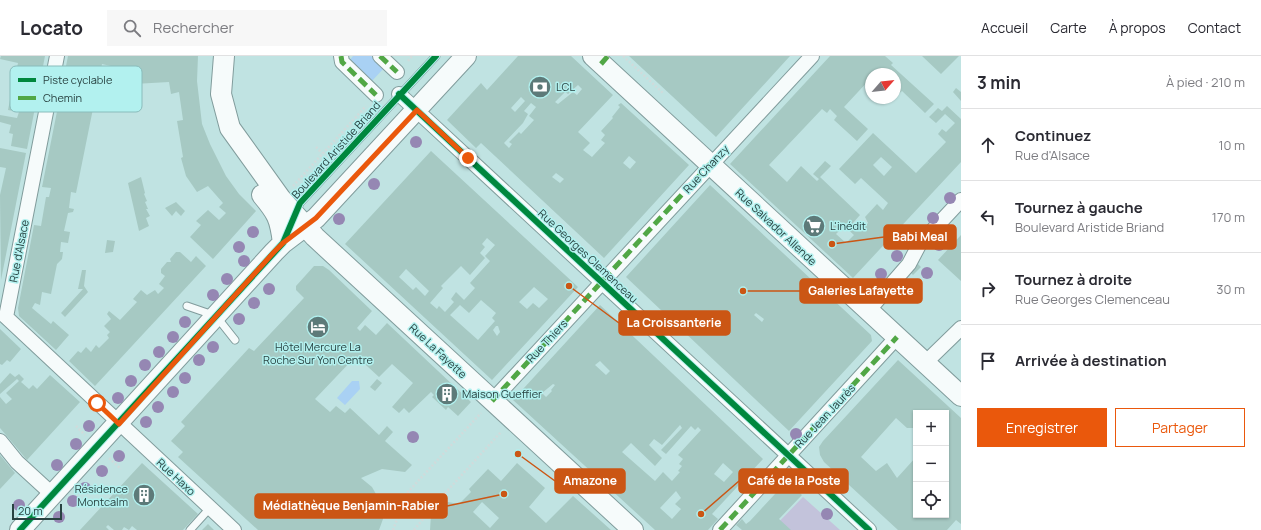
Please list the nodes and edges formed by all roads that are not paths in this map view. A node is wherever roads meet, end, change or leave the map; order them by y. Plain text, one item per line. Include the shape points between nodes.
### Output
1 (57, 56) edge
2 (224, 56) edge
3 (341, 56) edge
4 (380, 56) edge
5 (436, 56) edge
6 (466, 56) edge
7 (812, 56) edge
8 (600, 59) edge
9 (55, 66) edge
10 (397, 72) road end
11 (399, 94) junction
12 (376, 95) road end
13 (417, 110) junction
14 (46, 112) edge
15 (230, 128) junction
16 (710, 164) junction
17 (961, 200) edge
18 (305, 226) junction
19 (283, 243) junction
20 (602, 282) junction
21 (187, 306) dead end
22 (868, 311) junction
23 (216, 316) junction
24 (961, 328) edge
25 (897, 337) junction
26 (235, 340) dead end
27 (925, 363) junction
28 (961, 396) edge
29 (498, 407) junction
30 (119, 424) junction
31 (0, 441) edge
32 (789, 455) junction
33 (53, 495) junction
34 (210, 508) junction
35 (20, 530) edge
36 (190, 530) edge
37 (234, 530) edge
38 (633, 530) edge
39 (720, 530) edge
40 (870, 530) edge

1 - 9 street, Rue d'Alsace
2 - 15 main road via 221,94
3 - 12 street via 342,62
4 - 10 street
5 - 11 lane, Boulevard Aristide Briand
6 - 13 main road, Boulevard Aristide Briand
7 - 16 street, Rue Chanzy
8 - 16 main road, Rue Salvador Allende
11 - 13 street, Rue Georges Clemenceau
11 - 18 lane, Boulevard Aristide Briand via 300,203
13 - 18 main road, Boulevard Aristide Briand
13 - 20 street, Rue Georges Clemenceau
14 - 30 street, Rue d'Alsace via 6,317
15 - 18 main road, Rue La Fayette via 281,199
15 - 19 main road via 247,177 273,208 280,221
16 - 20 street, Rue Chanzy
16 - 22 main road, Rue Salvador Allende
17 - 22 street via 919,245 909,264
18 - 19 main road, Boulevard Aristide Briand
18 - 29 main road, Rue La Fayette
19 - 23 main road, Boulevard Aristide Briand
20 - 29 street, Rue Thiers
20 - 32 street, Rue Georges Clemenceau
21 - 23 lane
22 - 25 main road, Rue Salvador Allende
23 - 26 lane
23 - 30 main road, Boulevard Aristide Briand
24 - 27 street
25 - 27 main road, Rue Salvador Allende
25 - 32 street, Rue Jean Jaurès
27 - 28 main road, Rue Salvador Allende
29 - 38 main road, Rue La Fayette
30 - 33 main road, Boulevard Aristide Briand
30 - 34 street, Rue Haxo
31 - 33 street via 30,475
32 - 39 street, Rue Jean Jaurès
32 - 40 street, Rue Georges Clemenceau
33 - 35 main road, Boulevard Aristide Briand
34 - 36 lane
34 - 37 street, Rue Haxo

